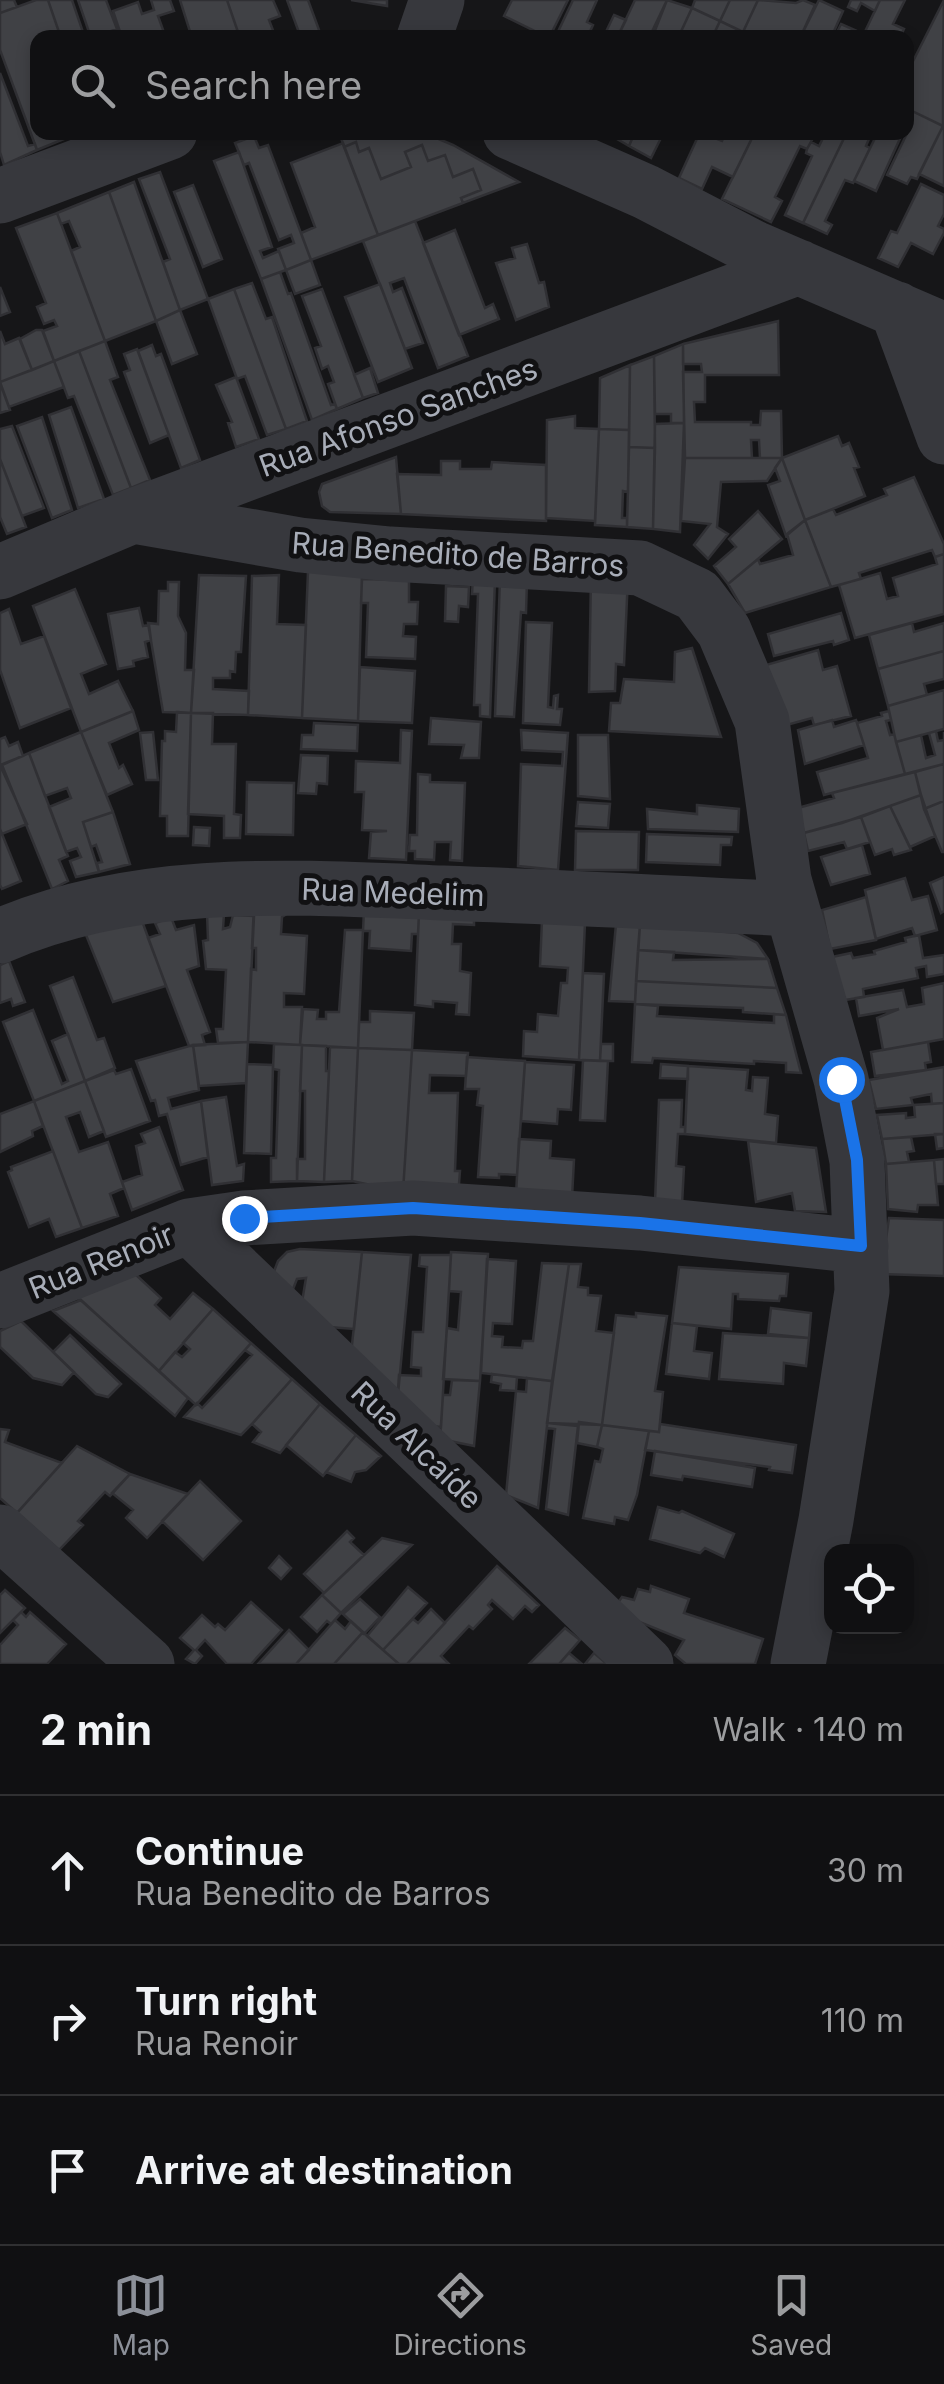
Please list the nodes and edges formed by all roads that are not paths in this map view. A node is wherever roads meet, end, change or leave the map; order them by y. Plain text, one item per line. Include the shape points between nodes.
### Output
1 (437, 0) edge
2 (427, 30) edge
3 (149, 140) edge
4 (528, 140) edge
5 (0, 196) edge
6 (798, 266) junction
7 (921, 320) edge
8 (944, 437) edge
9 (132, 516) junction
10 (0, 572) edge
11 (792, 909) junction
12 (0, 936) edge
13 (188, 1226) junction
14 (861, 1246) junction
15 (0, 1302) edge
16 (0, 1532) edge
17 (147, 1664) edge
18 (646, 1664) edge
19 (798, 1664) edge

1 - 2 street
3 - 5 street
4 - 6 street
6 - 7 street
6 - 9 street, Rua Afonso Sanches
7 - 8 street
9 - 10 street, Rua Afonso Sanches
9 - 11 street, Rua Benedito de Barros via 300,545 640,568 697,594 724,632 762,720
11 - 12 street, Rua Medelim via 316,888 212,890 91,906
11 - 14 street, Rua Benedito de Barros via 841,1079 857,1160
13 - 14 street, Rua Renoir via 413,1208
13 - 15 street, Rua Renoir
13 - 18 street, Rua Alcaíde
14 - 19 street, Rua Benedito de Barros via 862,1291
16 - 17 street

